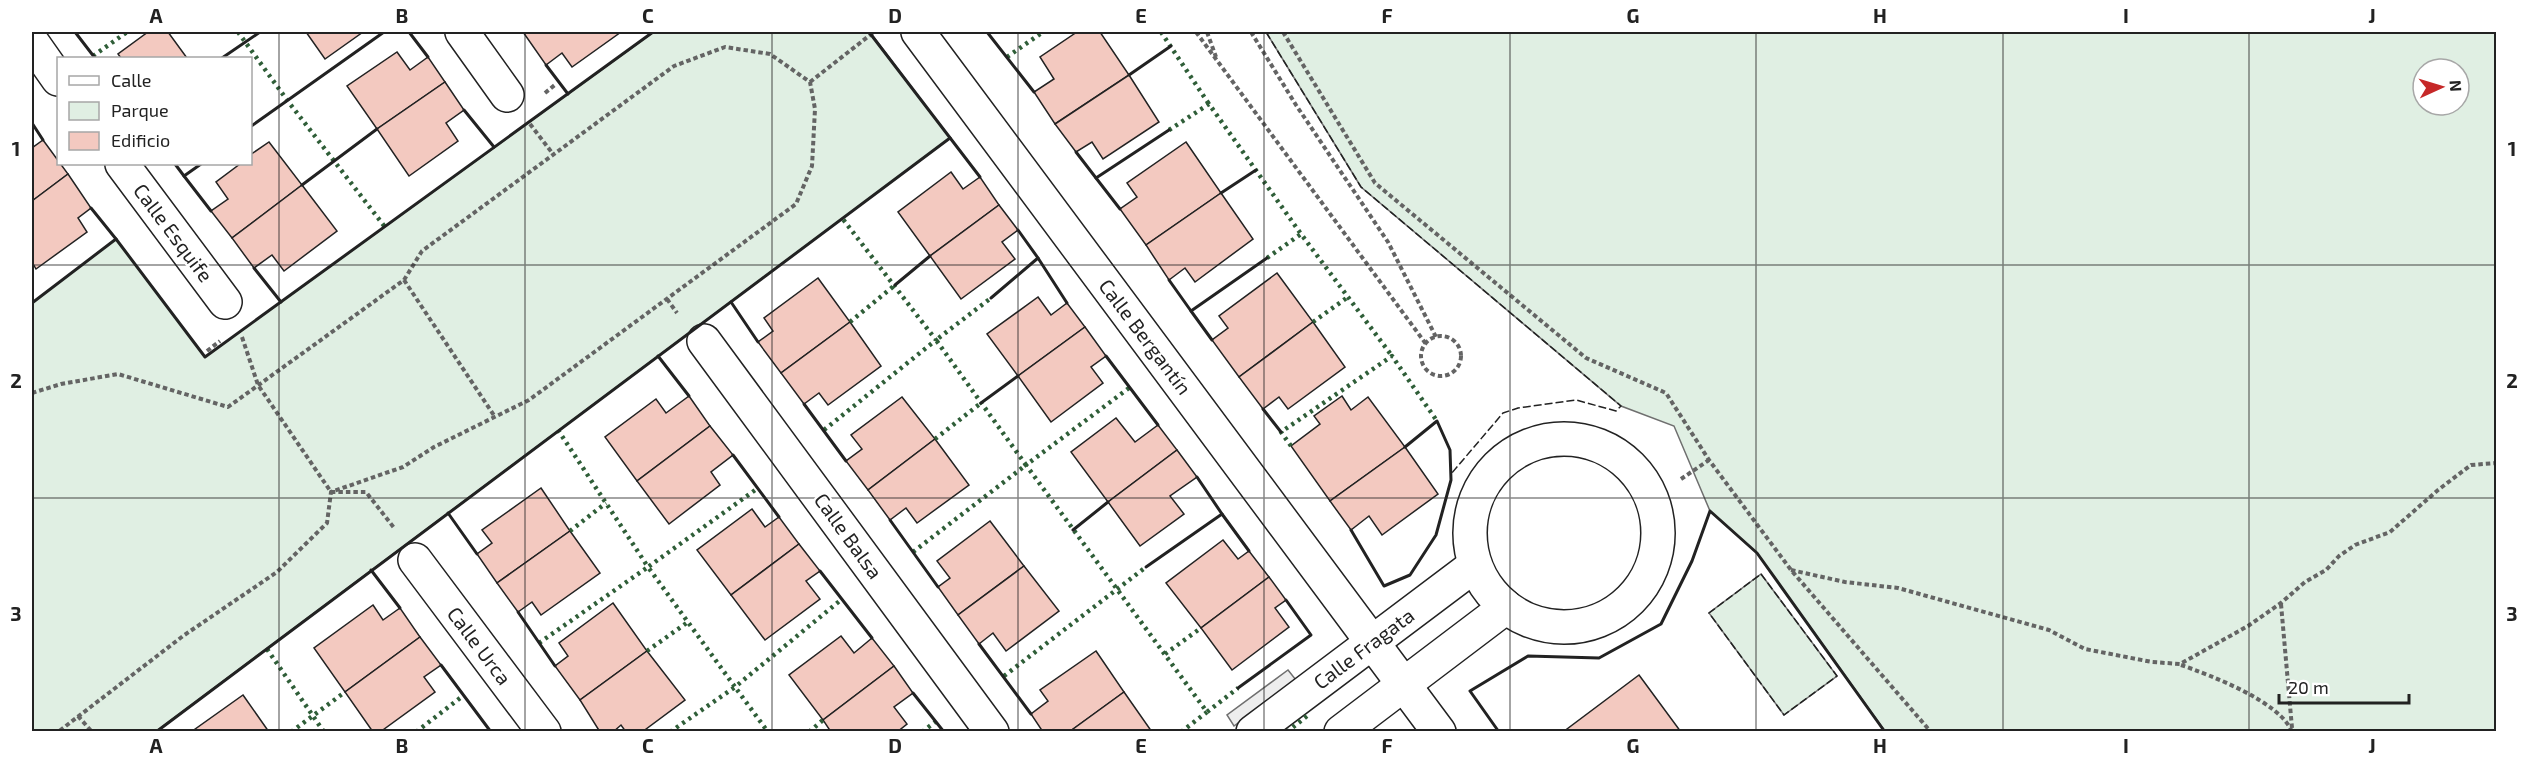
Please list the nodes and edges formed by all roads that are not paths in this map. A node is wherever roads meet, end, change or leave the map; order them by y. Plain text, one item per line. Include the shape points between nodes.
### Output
1 (462, 32) edge
2 (918, 32) edge
3 (32, 42) edge
4 (57, 78) edge
5 (516, 106) road end
6 (123, 165) edge
7 (225, 302) dead end
8 (704, 341) dead end
9 (407, 548) road end
10 (1475, 565) junction
11 (1506, 608) junction
12 (1373, 643) junction
13 (1404, 684) junction
14 (544, 732) edge
15 (992, 732) edge
16 (1253, 732) edge
17 (1341, 732) edge
18 (1439, 732) edge

1 - 5 street
2 - 12 street, Calle Bergantín
3 - 4 street
6 - 7 street, Calle Esquife
8 - 15 street, Calle Balsa
9 - 14 street, Calle Urca
10 - 11 street via 1488,589
10 - 11 street via 1470,530 1478,495 1497,466 1527,446 1562,438 1597,444 1628,462 1649,491 1658,522 1656,553 1645,583 1624,606 1596,622 1565,628 1534,623
10 - 12 street, Calle Fragata
11 - 13 street
12 - 13 street, Calle Bergantín
12 - 16 street, Calle Fragata
13 - 17 street
13 - 18 street

